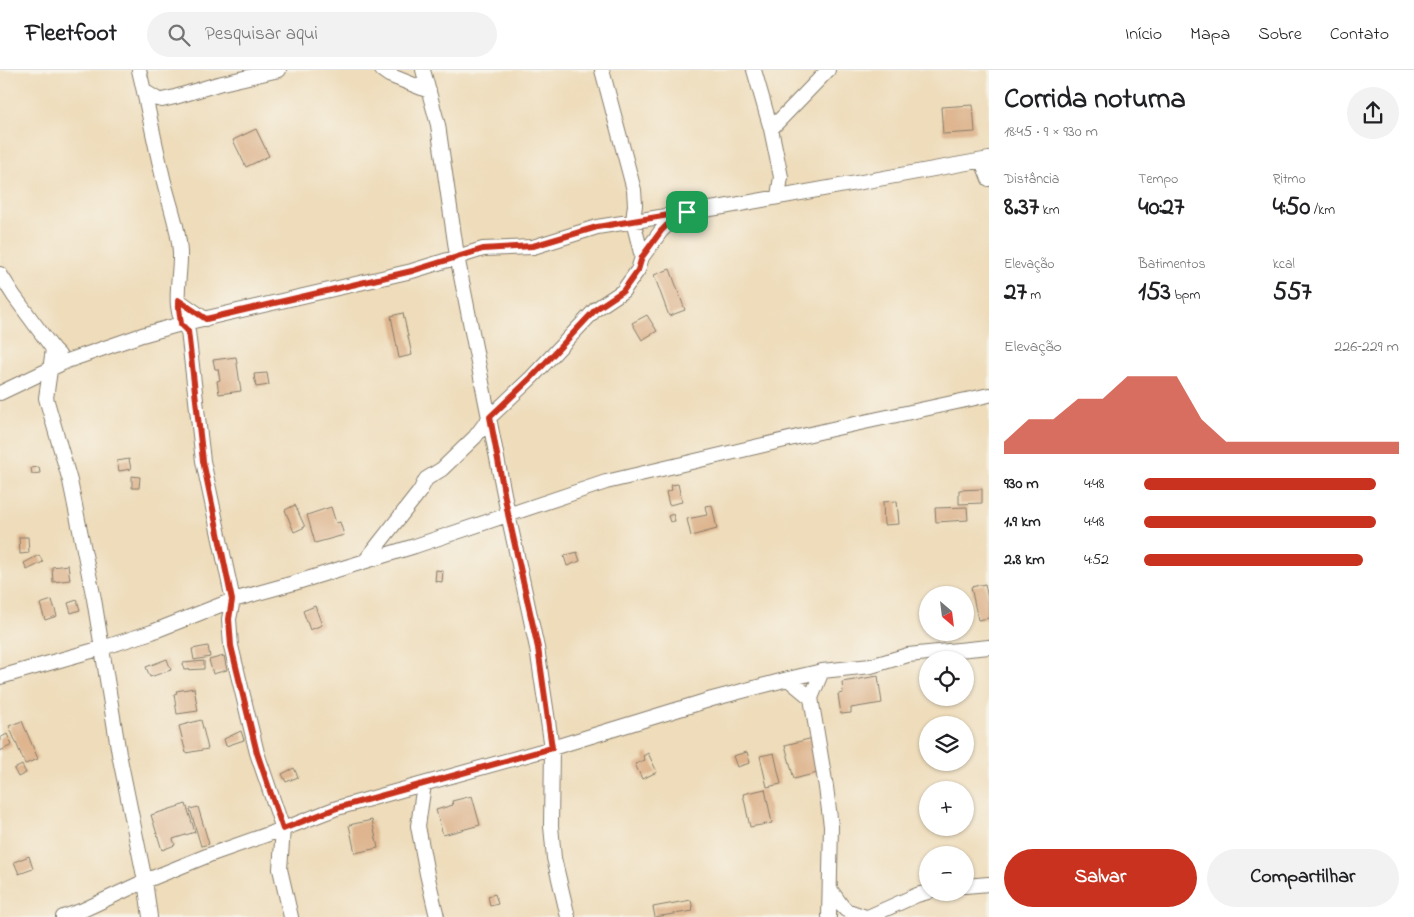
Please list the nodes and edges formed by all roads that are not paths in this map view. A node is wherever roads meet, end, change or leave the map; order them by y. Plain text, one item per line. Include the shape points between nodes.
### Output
1 (139, 70) edge
2 (279, 70) edge
3 (382, 70) edge
4 (423, 70) edge
5 (602, 70) edge
6 (754, 70) edge
7 (828, 70) edge
8 (144, 91) junction
9 (429, 91) junction
10 (771, 129) junction
11 (985, 160) edge
12 (781, 177) junction
13 (989, 179) edge
14 (802, 192) junction
15 (778, 196) junction
16 (687, 212) junction
17 (633, 221) junction
18 (457, 256) junction
19 (642, 257) junction
20 (0, 274) edge
21 (178, 300) junction
22 (206, 319) junction
23 (181, 324) junction
24 (53, 349) junction
25 (67, 362) junction
26 (51, 369) junction
27 (28, 381) junction
28 (0, 393) edge
29 (989, 396) edge
30 (46, 398) junction
31 (490, 417) junction
32 (508, 514) junction
33 (366, 560) junction
34 (232, 600) junction
35 (989, 647) edge
36 (102, 648) junction
37 (822, 671) junction
38 (0, 677) edge
39 (788, 679) junction
40 (811, 698) junction
41 (552, 748) junction
42 (424, 784) junction
43 (283, 829) junction
44 (145, 881) junction
45 (989, 884) edge
46 (974, 885) edge
47 (830, 889) junction
48 (919, 894) edge
49 (63, 917) edge
50 (150, 917) edge
51 (290, 917) edge
52 (437, 917) edge
53 (568, 917) edge
54 (829, 917) edge
55 (867, 917) edge

1 - 8 street
2 - 8 street via 162,100
3 - 9 street
4 - 9 street
5 - 17 street via 634,190
6 - 10 street
7 - 10 street
8 - 21 street via 177,228 180,254
9 - 18 street via 438,125
10 - 12 street
11 - 13 street
11 - 14 street
12 - 14 street
12 - 15 street
14 - 15 street
15 - 16 street
16 - 17 street
16 - 19 street via 664,227
17 - 18 street via 597,227 533,246 483,249
17 - 19 street
18 - 22 street via 412,271
18 - 31 street
19 - 31 street via 638,270 623,291 596,309
20 - 24 street
21 - 22 street
21 - 23 street
22 - 23 street
23 - 25 street
23 - 34 street via 188,331 203,461
24 - 25 street
24 - 26 street
25 - 26 street
26 - 27 street
26 - 30 street
27 - 28 street
27 - 30 street
29 - 32 street via 606,482
30 - 36 street via 70,481
31 - 32 street
31 - 33 street via 475,437 442,469 426,479
32 - 33 street
32 - 41 street via 538,648
33 - 34 street
34 - 36 street
34 - 43 street via 229,619 231,646 257,753
35 - 37 street via 908,655 871,666
36 - 38 street
36 - 44 street via 119,754
37 - 39 street
37 - 40 street
39 - 40 street
39 - 41 street
40 - 47 street via 831,826
41 - 42 street
41 - 53 street via 554,858
42 - 43 street via 337,808
42 - 52 street via 418,826
43 - 44 street
43 - 51 street via 280,869
44 - 49 street
44 - 50 street
45 - 46 street
47 - 54 street
47 - 55 street via 846,910
48 - 55 street

